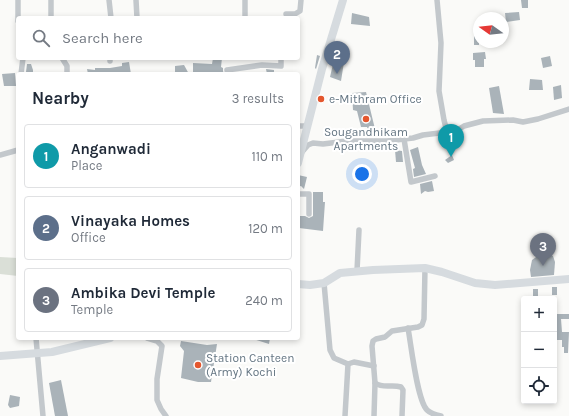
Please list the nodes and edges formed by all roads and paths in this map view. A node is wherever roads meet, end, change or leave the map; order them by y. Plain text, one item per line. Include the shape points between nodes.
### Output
1 (18, 0) edge
2 (51, 0) edge
3 (109, 0) edge
4 (136, 0) edge
5 (245, 0) edge
6 (301, 0) edge
7 (343, 0) edge
8 (437, 0) edge
9 (286, 14) dead end
10 (18, 16) edge
11 (51, 16) edge
12 (111, 16) edge
13 (136, 16) edge
14 (245, 16) edge
15 (23, 60) edge
16 (63, 60) edge
17 (281, 60) edge
18 (21, 72) edge
19 (67, 72) edge
20 (228, 72) edge
21 (569, 109) edge
22 (300, 126) edge
23 (307, 126) junction
24 (447, 132) junction
25 (404, 139) junction
26 (16, 151) edge
27 (300, 154) joint
28 (0, 155) edge
29 (436, 176) dead end
30 (300, 194) edge
31 (309, 214) dead end
32 (359, 230) dead end
33 (425, 268) junction
34 (357, 271) junction
35 (569, 279) edge
36 (324, 283) junction
37 (300, 284) edge
38 (408, 328) junction
39 (36, 340) edge
40 (95, 340) edge
41 (154, 340) edge
42 (80, 342) edge
43 (38, 353) junction
44 (0, 356) edge
45 (348, 364) junction
46 (374, 366) junction
47 (375, 383) junction
48 (43, 416) edge
49 (166, 416) edge
50 (345, 416) edge
51 (374, 416) edge
52 (402, 416) edge
53 (441, 416) edge

1 - 10 street
2 - 11 street
3 - 12 street
4 - 13 street
5 - 14 street
6 - 9 street via 300,11
7 - 23 street
8 - 24 street via 441,43 439,91
15 - 18 street
16 - 19 street
17 - 20 street via 282,66 262,65 227,70
21 - 24 street via 523,122 484,121
22 - 23 street
23 - 27 street
24 - 25 street
25 - 27 street via 313,143
25 - 29 street via 412,182
26 - 28 street
30 - 31 street via 309,194
32 - 34 street
33 - 34 street
33 - 35 street via 475,283 495,286
33 - 38 street via 424,319 422,325
34 - 36 street via 340,273
36 - 37 street
36 - 45 street via 330,350 334,358
38 - 46 street via 392,331 373,341
38 - 53 street via 422,404 432,414
39 - 43 street
40 - 42 street
41 - 49 street via 162,346 157,400
42 - 43 street via 52,352
43 - 44 street
43 - 48 street
45 - 46 street via 354,362
45 - 50 street
46 - 47 street
47 - 51 street
47 - 52 street via 382,387 401,386

